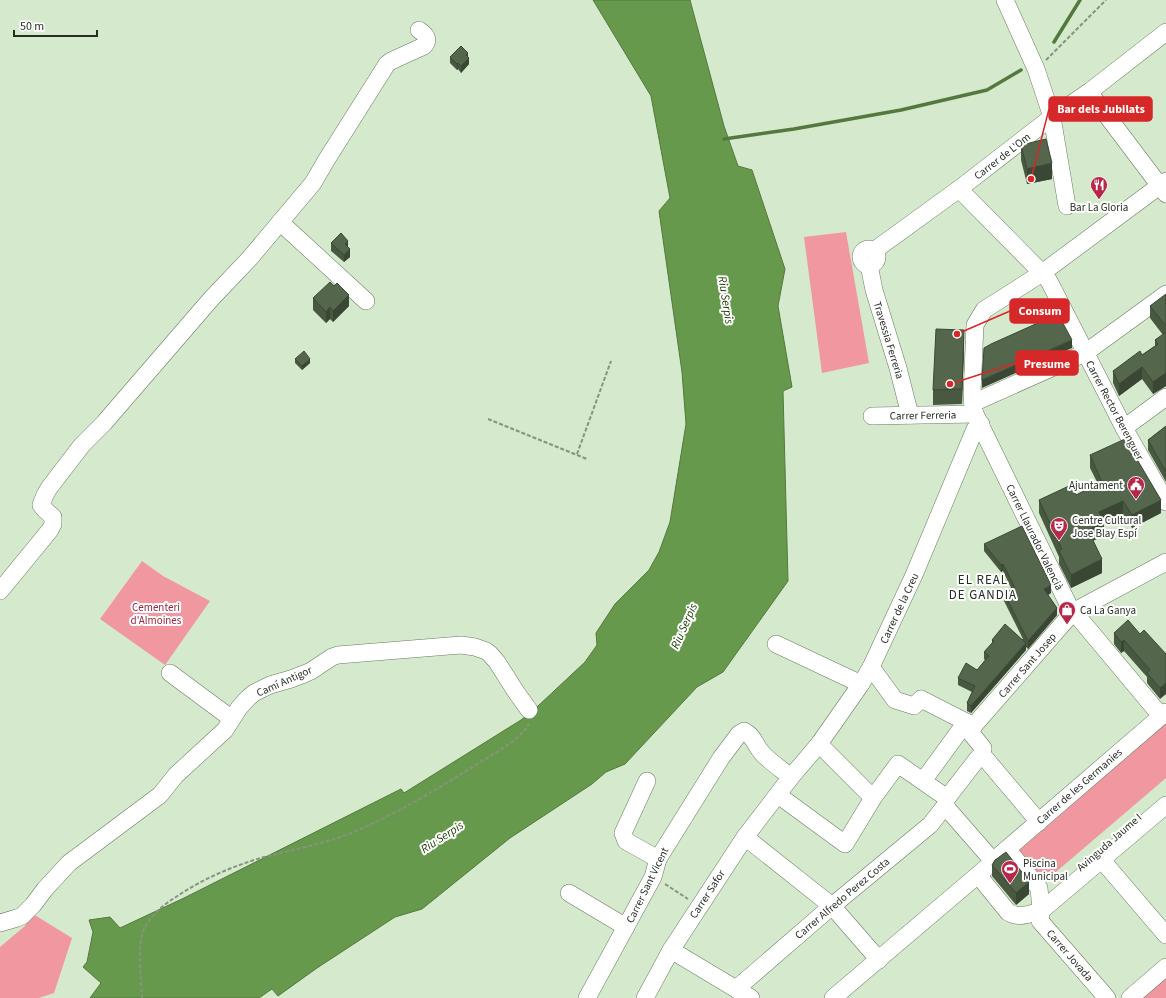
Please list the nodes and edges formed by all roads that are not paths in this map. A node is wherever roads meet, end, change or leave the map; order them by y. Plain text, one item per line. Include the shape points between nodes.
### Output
1 (1005, 0) edge
2 (419, 30) dead end
3 (1166, 32) edge
4 (1088, 92) junction
5 (1052, 116) junction
6 (1164, 187) edge
7 (959, 190) junction
8 (1067, 206) dead end
9 (280, 222) junction
10 (872, 258) joint
11 (1042, 273) junction
12 (1166, 294) edge
13 (366, 301) dead end
14 (1085, 353) junction
15 (1166, 397) edge
16 (910, 414) junction
17 (976, 414) junction
18 (872, 416) dead end
19 (1124, 428) junction
20 (1166, 502) edge
21 (1166, 562) edge
22 (0, 591) edge
23 (1073, 612) junction
24 (776, 644) dead end
25 (871, 667) junction
26 (170, 673) dead end
27 (861, 684) junction
28 (529, 710) road end
29 (1164, 714) edge
30 (232, 719) junction
31 (970, 724) junction
32 (819, 744) junction
33 (982, 757) junction
34 (791, 777) junction
35 (647, 781) dead end
36 (923, 782) junction
37 (778, 795) junction
38 (873, 798) junction
39 (946, 802) junction
40 (1165, 806) edge
41 (1039, 822) junction
42 (745, 837) junction
43 (1007, 849) junction
44 (658, 858) junction
45 (1101, 859) junction
46 (993, 861) junction
47 (978, 875) junction
48 (569, 893) dead end
49 (832, 906) junction
50 (1041, 910) junction
51 (0, 923) edge
52 (626, 927) junction
53 (1166, 935) edge
54 (671, 950) junction
55 (879, 960) junction
56 (1166, 967) edge
57 (736, 989) junction
58 (1104, 997) edge
59 (587, 998) edge
60 (645, 998) edge
61 (751, 998) edge
62 (833, 998) edge
63 (1130, 998) edge

1 - 5 street via 1036,69
2 - 9 street via 426,36 424,46 387,64 313,183
3 - 4 street, Carrer de L'Om
4 - 5 street, Carrer de L'Om
4 - 6 street
5 - 7 street, Carrer de L'Om
5 - 8 street
6 - 11 street
7 - 10 street, Carrer de L'Om
7 - 11 street, Carrer Rector Berenguer
9 - 13 street
9 - 22 street via 88,438 54,482 41,505 53,517 53,524
10 - 16 street, Travessia Ferreria via 874,290
11 - 14 street, Carrer Rector Berenguer via 1049,281
11 - 17 street via 984,310 975,325 972,394
12 - 14 street
14 - 17 street
14 - 19 street, Carrer Rector Berenguer
15 - 19 street
16 - 17 street, Carrer Ferreria
16 - 18 street, Carrer Ferreria
17 - 23 street, Carrer Llaurador Valencià
17 - 25 street, Carrer de la Creu via 975,429 914,576
19 - 20 street, Carrer Rector Berenguer
21 - 23 street, Carrer Sant Josep
23 - 29 street, Carrer Llaurador Valencià
23 - 31 street, Carrer Sant Josep
24 - 27 street
25 - 27 street, Carrer de la Creu
25 - 31 street via 895,700 914,706 921,699
26 - 30 street
27 - 32 street, Carrer de la Creu
28 - 30 street, Camí Antigor via 490,654 475,647 461,645 338,655 311,671 254,693
29 - 41 street, Carrer de les Germanies
30 - 51 street, Camí Antigor via 225,730 176,775 160,795 61,870 22,916
31 - 33 street via 970,732 983,748
31 - 36 street, Carrer Sant Josep
32 - 34 street, Carrer de la Creu
32 - 38 street
33 - 39 street, Carrer Alfredo Perez Costa via 978,758
33 - 41 street
34 - 37 street, Carrer de la Creu
34 - 44 street, Carrer Sant Vicent via 762,753 754,739 744,730 721,758
35 - 44 street via 623,833 626,841
36 - 38 street via 898,764
36 - 39 street
37 - 38 street via 845,844
37 - 42 street, Carrer Safor
39 - 46 street
39 - 49 street, Carrer Alfredo Perez Costa via 930,825
40 - 45 street, Avinguda Jaume I
40 - 50 street, Avinguda Jaume I via 1047,896
41 - 43 street, Carrer de les Germanies
42 - 49 street
42 - 54 street, Carrer Safor
43 - 46 street, Carrer de les Germanies
43 - 50 street via 1039,888
44 - 52 street, Carrer Sant Vicent via 654,877
45 - 50 street, Avinguda Jaume I
45 - 53 street
46 - 47 street, Carrer de les Germanies
47 - 50 street, Avinguda Jaume I via 1012,915 1019,916
47 - 55 street, Carrer de les Germanies
48 - 52 street
49 - 55 street
49 - 57 street, Carrer Alfredo Perez Costa
50 - 58 street, Carrer Jovada via 1040,920
52 - 59 street, Carrer Sant Vicent
54 - 57 street
54 - 60 street, Carrer Safor
55 - 62 street, Carrer de les Germanies
56 - 63 street
57 - 61 street

